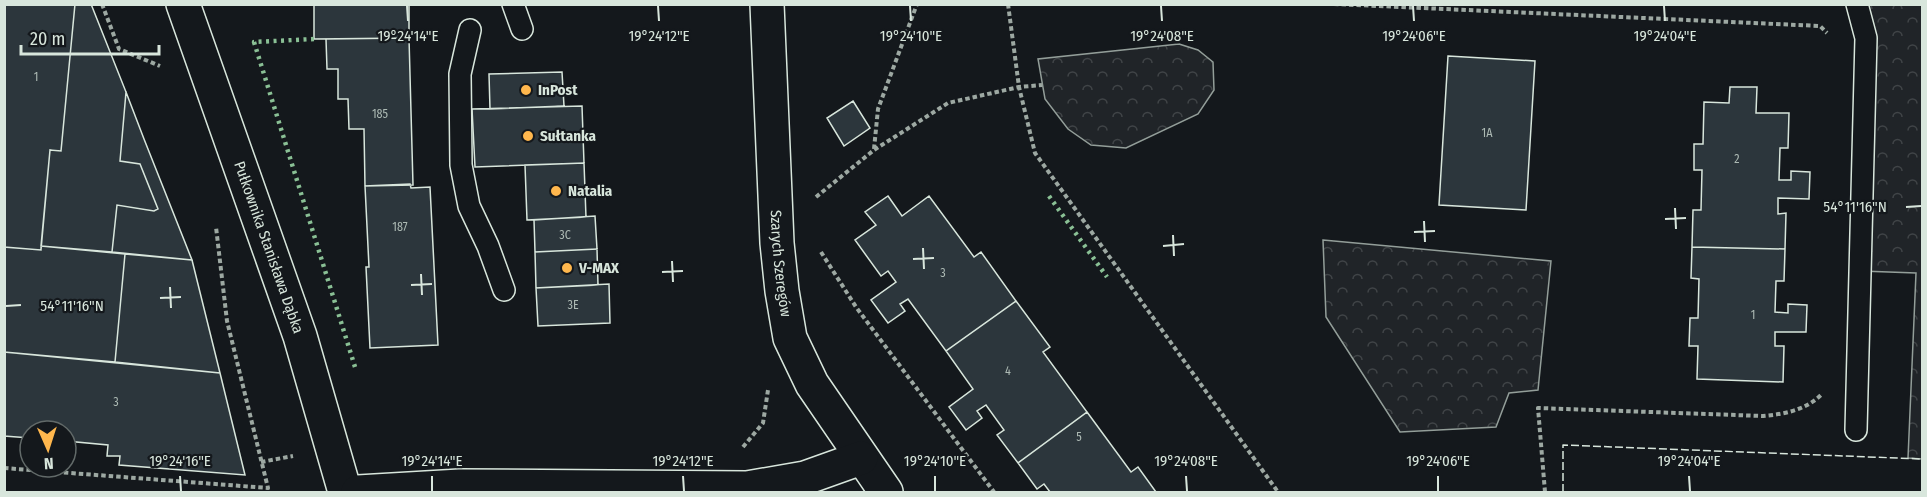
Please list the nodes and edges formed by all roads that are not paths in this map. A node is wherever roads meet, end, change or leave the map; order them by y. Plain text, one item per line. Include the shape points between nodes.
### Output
1 (183, 4) edge
2 (513, 4) edge
3 (767, 4) edge
4 (1857, 4) edge
5 (522, 28) dead end
6 (470, 30) dead end
7 (504, 290) dead end
8 (1856, 430) dead end
9 (861, 458) junction
10 (345, 492) edge
11 (358, 492) edge
12 (886, 492) edge

1 - 10 street, Pułkownika Stanisława Dąbka via 300,336
2 - 5 lane
3 - 9 street, Szarych Szeregów via 777,243 790,338 812,384
4 - 8 lane via 1866,38
6 - 7 lane via 460,74 461,165 469,206
9 - 11 street via 805,478 747,488 460,486
9 - 12 street, Szarych Szeregów

